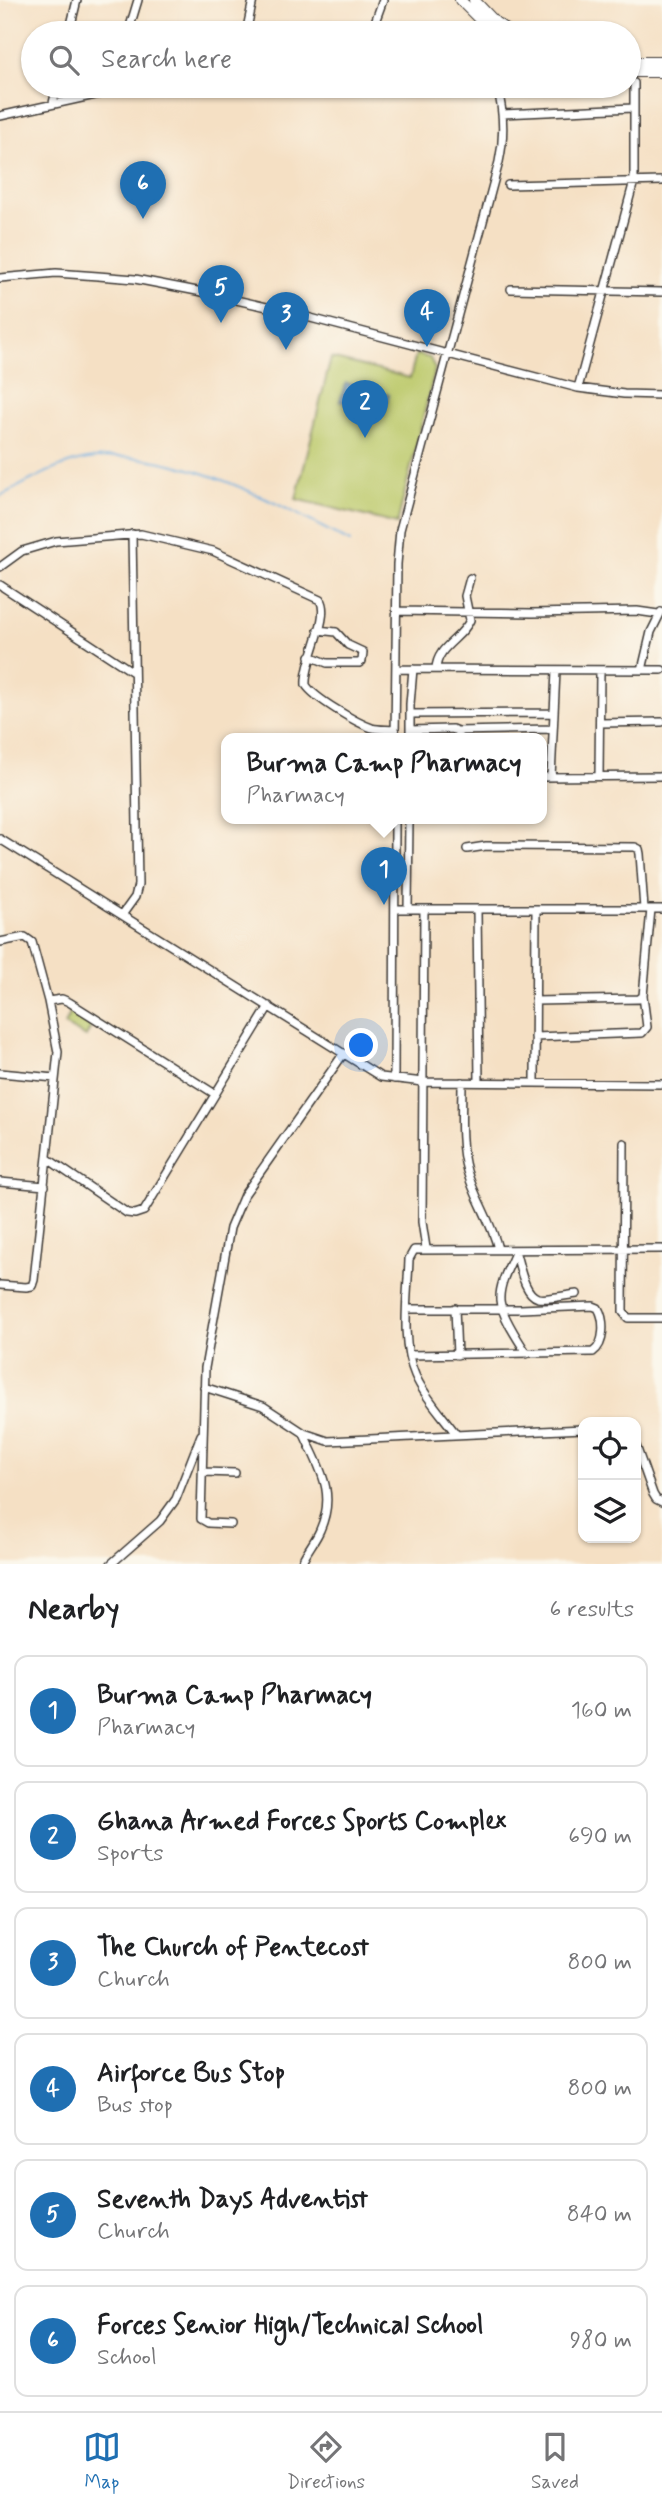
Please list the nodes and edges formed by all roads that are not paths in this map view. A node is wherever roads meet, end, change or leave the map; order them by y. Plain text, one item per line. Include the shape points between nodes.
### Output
1 (77, 0) edge
2 (138, 0) edge
3 (253, 0) edge
4 (383, 0) edge
5 (460, 0) edge
6 (474, 0) edge
7 (72, 21) edge
8 (132, 21) edge
9 (249, 21) edge
10 (375, 21) edge
11 (481, 21) edge
12 (494, 21) edge
13 (641, 62) edge
14 (662, 62) edge
15 (641, 72) edge
16 (662, 72) edge
17 (54, 98) edge
18 (75, 98) edge
19 (500, 98) edge
20 (633, 98) edge
21 (53, 103) junction
22 (633, 108) junction
23 (503, 114) junction
24 (0, 116) edge
25 (634, 181) junction
26 (662, 181) edge
27 (509, 185) dead end
28 (0, 278) edge
29 (512, 289) dead end
30 (604, 290) junction
31 (662, 292) edge
32 (446, 355) junction
33 (578, 388) junction
34 (662, 395) edge
35 (132, 534) junction
36 (0, 568) edge
37 (470, 578) dead end
38 (0, 585) edge
39 (397, 611) junction
40 (660, 612) edge
41 (470, 613) junction
42 (318, 630) junction
43 (310, 656) junction
44 (397, 669) junction
45 (413, 669) junction
46 (436, 669) junction
47 (600, 670) junction
48 (642, 670) junction
49 (662, 670) edge
50 (556, 671) junction
51 (133, 672) junction
52 (552, 713) junction
53 (410, 714) junction
54 (662, 722) edge
55 (600, 723) junction
56 (552, 729) junction
57 (395, 730) joint
58 (410, 733) edge
59 (489, 733) edge
60 (599, 776) junction
61 (662, 776) edge
62 (547, 777) edge
63 (551, 777) junction
64 (395, 824) edge
65 (409, 824) edge
66 (0, 839) edge
67 (467, 849) dead end
68 (395, 909) junction
69 (408, 909) junction
70 (424, 909) junction
71 (477, 909) junction
72 (536, 909) junction
73 (647, 909) junction
74 (662, 909) edge
75 (122, 915) junction
76 (0, 942) edge
77 (643, 996) junction
78 (48, 1001) junction
79 (535, 1001) junction
80 (269, 1006) junction
81 (535, 1037) junction
82 (344, 1053) junction
83 (0, 1073) edge
84 (55, 1078) junction
85 (394, 1079) junction
86 (423, 1082) junction
87 (461, 1082) junction
88 (479, 1082) junction
89 (535, 1082) junction
90 (662, 1084) edge
91 (215, 1094) junction
92 (624, 1143) dead end
93 (48, 1159) junction
94 (0, 1182) edge
95 (45, 1186) junction
96 (426, 1248) junction
97 (624, 1248) junction
98 (498, 1249) junction
99 (662, 1249) edge
100 (514, 1251) junction
101 (0, 1285) edge
102 (577, 1294) dead end
103 (455, 1308) junction
104 (408, 1309) junction
105 (503, 1309) junction
106 (662, 1318) edge
107 (527, 1354) junction
108 (409, 1355) junction
109 (457, 1355) junction
110 (204, 1387) junction
111 (203, 1427) junction
112 (578, 1429) edge
113 (304, 1433) junction
114 (456, 1434) junction
115 (641, 1460) edge
116 (203, 1472) junction
117 (235, 1473) dead end
118 (662, 1502) edge
119 (231, 1524) dead end
120 (111, 1564) edge
121 (301, 1564) edge

1 - 7 street
2 - 8 street
3 - 9 street
4 - 10 street
5 - 11 main road
6 - 12 main road
13 - 14 main road
15 - 16 main road
17 - 21 street
18 - 21 street
19 - 23 street
20 - 22 street
21 - 24 street
22 - 23 street
22 - 25 street
23 - 32 street via 499,162
25 - 26 street
25 - 27 street
25 - 30 street
28 - 32 street via 56,273 148,282 242,300
29 - 30 street
30 - 31 street
30 - 33 street
32 - 33 street
32 - 39 street via 400,530
33 - 34 street
35 - 36 street via 56,541 22,551
35 - 42 street via 213,551 315,597 323,605
35 - 51 street
37 - 41 street via 465,596
38 - 51 street
39 - 41 street
39 - 44 street
40 - 41 street
40 - 48 street
41 - 46 street via 468,625 437,657
42 - 43 street
42 - 43 street via 336,632 363,652 362,661 332,664
43 - 57 street via 306,678 310,691 372,728
44 - 45 street
44 - 57 street
45 - 46 street
45 - 53 street
46 - 50 street
47 - 48 street
47 - 50 street
47 - 55 street
48 - 49 street
50 - 52 street
51 - 75 street via 138,885
52 - 53 street
52 - 56 street
53 - 58 street
54 - 55 street
55 - 60 street
56 - 59 street
56 - 63 street
60 - 61 street
60 - 63 street
62 - 63 street
64 - 68 street
65 - 69 street
66 - 75 street
67 - 73 street via 635,847 640,854
68 - 69 street
68 - 85 street
69 - 70 street
70 - 71 street
70 - 86 street
71 - 72 street
71 - 88 street
72 - 73 street
72 - 79 street
73 - 74 street
73 - 77 street
75 - 80 street
76 - 78 street via 29,939
77 - 79 street
77 - 81 street via 647,1027 642,1033
78 - 84 street via 57,1046
78 - 91 street via 69,1002
79 - 81 street
80 - 82 street
80 - 91 street
81 - 89 street
82 - 85 street via 371,1072
82 - 110 street via 276,1146 237,1210 230,1228
83 - 84 street
84 - 93 street
85 - 86 street
86 - 87 street
86 - 96 street via 422,1222
87 - 88 street
87 - 98 street via 464,1157
88 - 89 street
89 - 90 street
91 - 93 street via 144,1211 127,1213
92 - 97 street
93 - 95 street
94 - 95 street
95 - 101 street via 32,1286
96 - 98 street
96 - 104 street via 414,1250 408,1259
97 - 99 street
97 - 100 street
97 - 106 street via 623,1311 628,1318
98 - 100 street
100 - 102 street via 526,1285 538,1298
100 - 105 street via 502,1287
103 - 104 street
103 - 105 street
103 - 109 street
104 - 108 street
105 - 107 street
105 - 107 street via 593,1306 601,1311 597,1350
107 - 109 street
108 - 109 street
108 - 114 street via 418,1382
110 - 111 street
110 - 113 street via 263,1406
111 - 116 street
111 - 120 street via 176,1499 160,1521
112 - 114 street
113 - 114 street via 328,1441
113 - 121 street via 328,1489 320,1529
115 - 118 street via 653,1494
116 - 117 street
116 - 119 street via 201,1519

